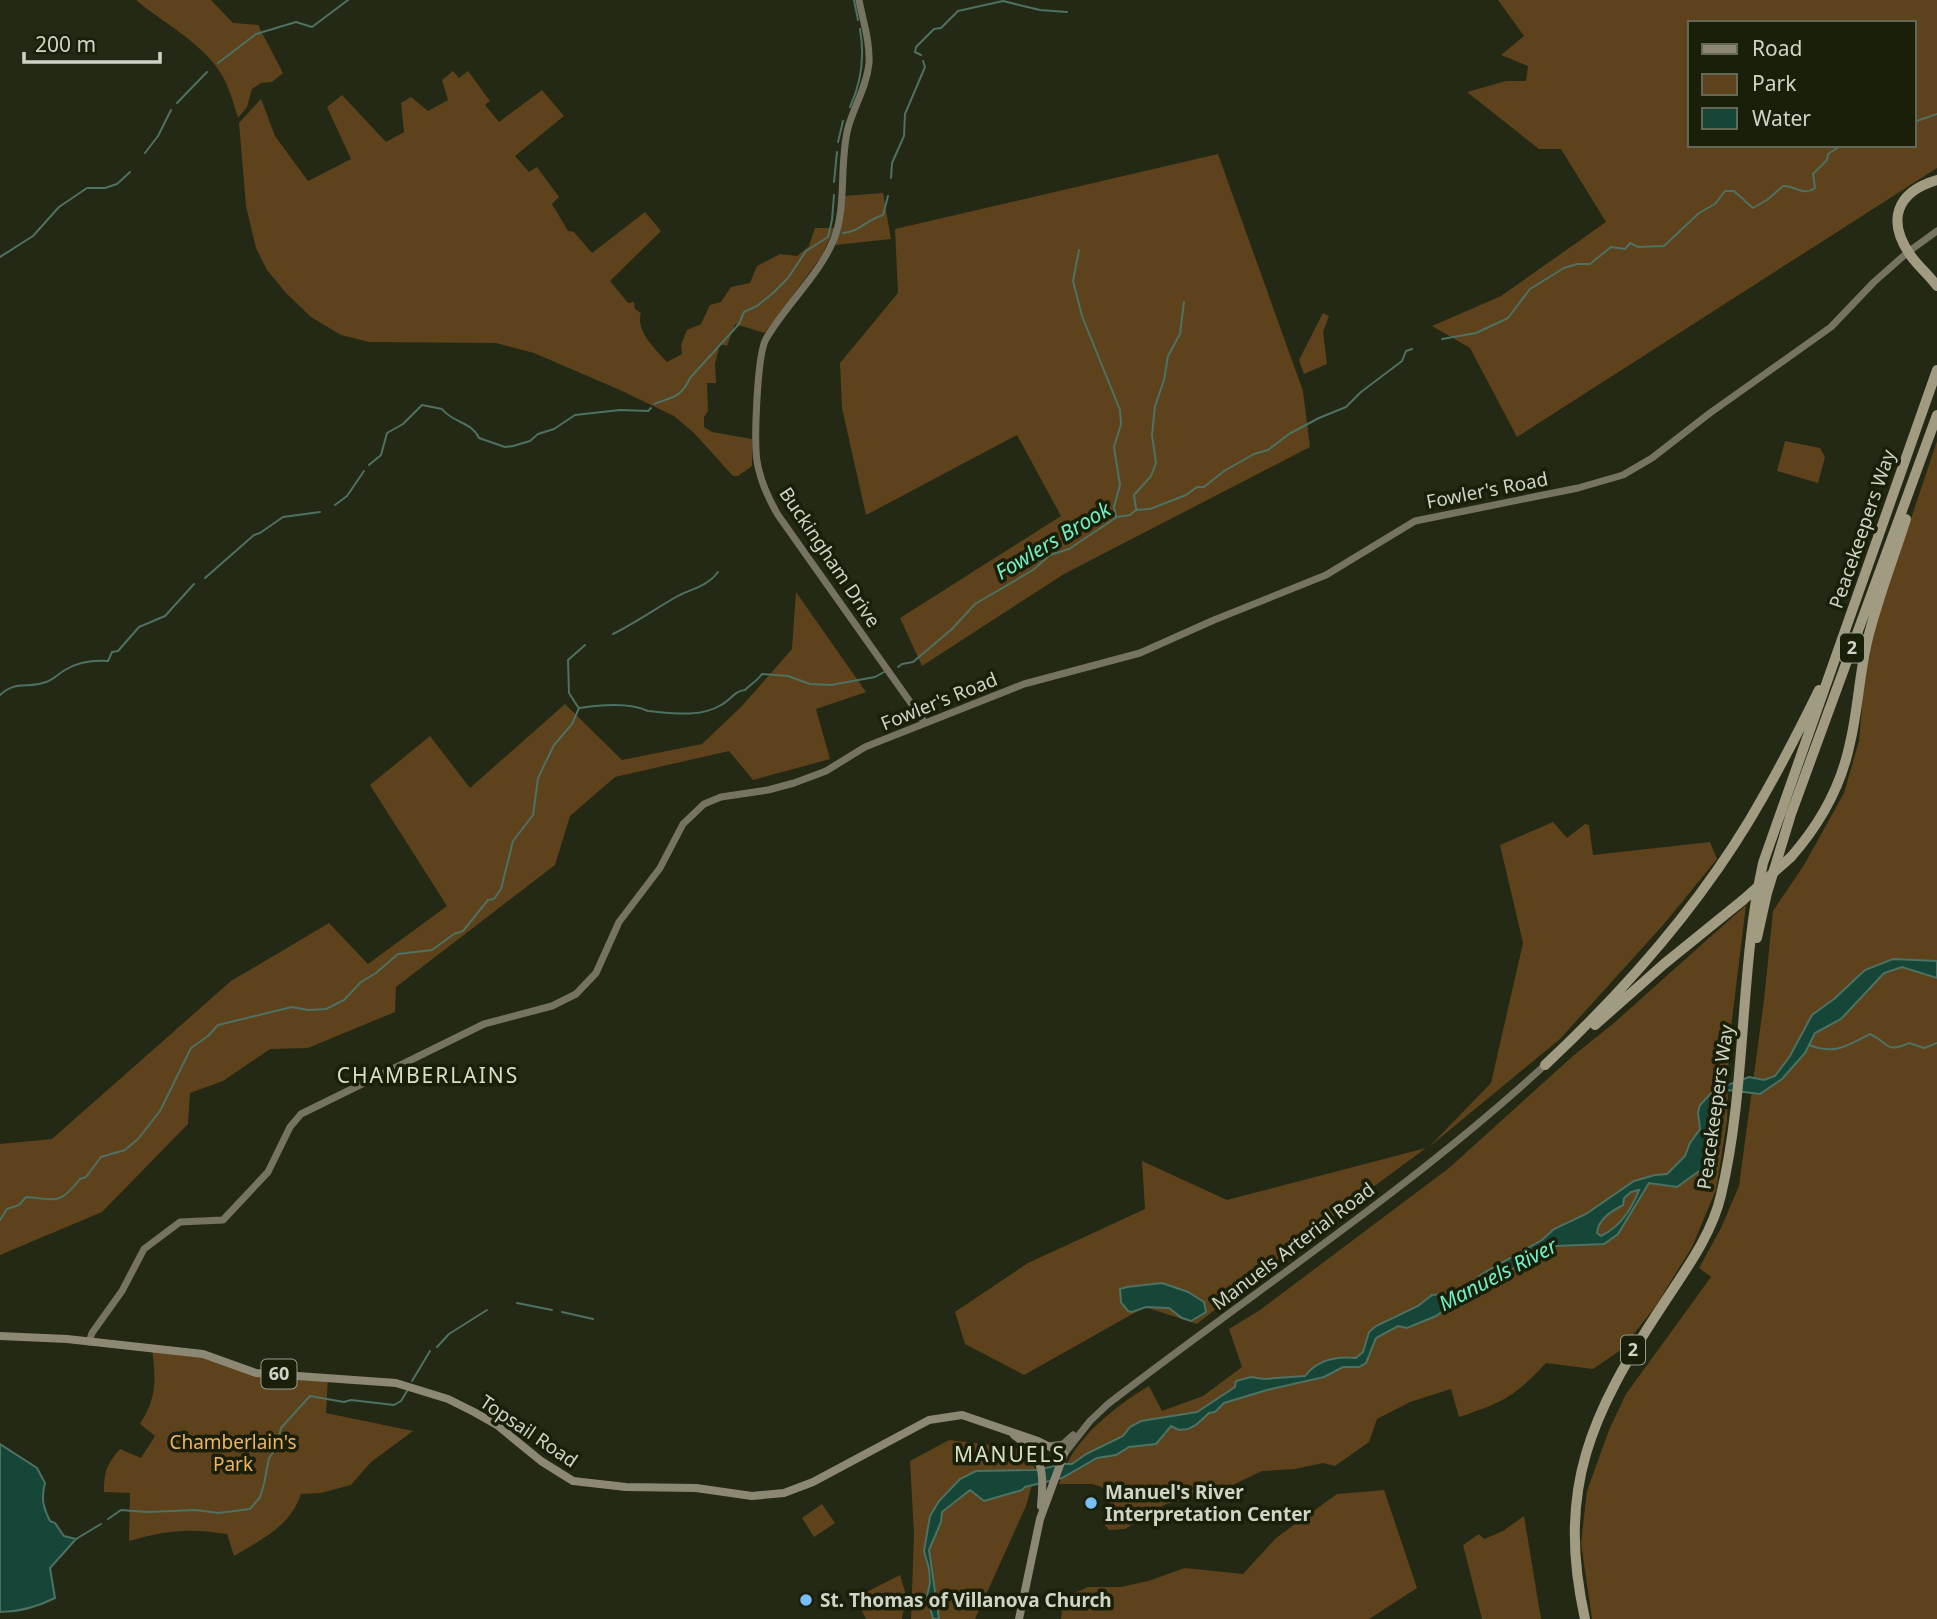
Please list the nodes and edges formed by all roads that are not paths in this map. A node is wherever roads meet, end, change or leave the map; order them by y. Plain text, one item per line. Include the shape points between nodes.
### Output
1 (859, 0) edge
2 (1937, 180) edge
3 (1937, 232) edge
4 (1908, 252) junction
5 (1937, 286) edge
6 (1937, 360) edge
7 (1937, 370) edge
8 (1937, 415) edge
9 (1916, 427) junction
10 (1931, 431) junction
11 (1843, 639) junction
12 (925, 723) junction
13 (1748, 983) junction
14 (1545, 1065) junction
15 (0, 1336) edge
16 (89, 1342) junction
17 (1090, 1421) junction
18 (1007, 1430) junction
19 (1048, 1446) junction
20 (1063, 1459) junction
21 (1046, 1490) junction
22 (1019, 1619) edge
23 (1585, 1619) edge

1 - 12 street, Buckingham Drive via 869,63 845,142 837,230 826,254 764,343 756,456 764,488 778,515
2 - 4 highway via 1910,191 1900,206 1898,223
3 - 4 street, Fowler's Road
4 - 5 highway
4 - 12 street, Fowler's Road via 1832,327 1630,472 1578,488 1415,521 1326,575 1140,653 1024,684
6 - 9 highway
7 - 9 highway, Peacekeepers Way / 2
8 - 10 highway, Peacekeepers Way / 2
9 - 11 highway, Peacekeepers Way / 2
10 - 13 highway, Peacekeepers Way / 2 via 1788,824 1767,892
10 - 14 highway, bridge via 1867,640 1843,769 1822,816 1791,857
11 - 13 highway, Peacekeepers Way / 2 via 1763,863
11 - 14 highway via 1783,762 1701,892 1646,961
12 - 16 street, Fowler's Road via 865,747 826,771 775,788 721,797 698,808 621,919 598,969 581,989 556,1005 484,1024 304,1112 290,1127 268,1172 223,1220 178,1223 142,1251
13 - 23 highway, Peacekeepers Way / 2 via 1738,1093 1721,1198 1699,1250 1626,1360 1594,1425 1583,1462 1573,1528
14 - 17 street, Manuels Arterial Road via 1500,1106 1320,1247
15 - 16 main road, Topsail Road / 60
16 - 18 main road, Topsail Road / 60 via 203,1354 256,1373 396,1383 474,1412 573,1481 626,1487 696,1488 752,1496 784,1493 929,1420 962,1415
17 - 19 street via 1063,1444
17 - 20 street, Manuels Arterial Road
18 - 19 main road, Topsail Road / 60
18 - 21 main road via 1034,1452
19 - 20 main road, Topsail Road / 60
20 - 21 main road
21 - 22 main road

